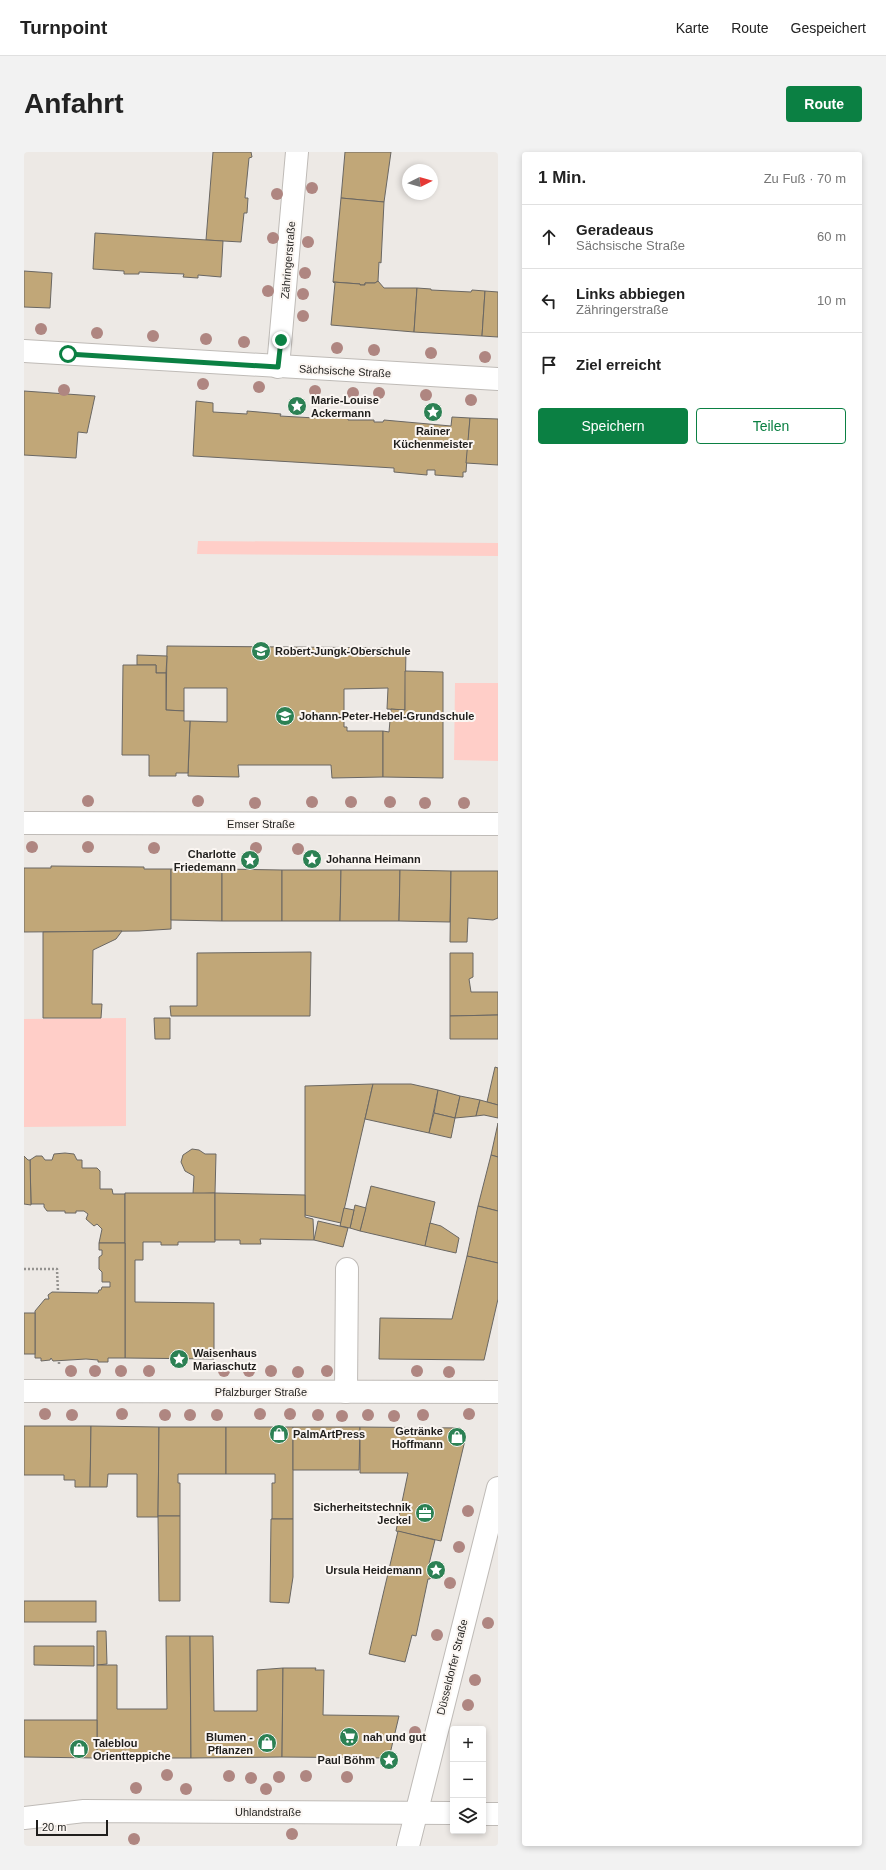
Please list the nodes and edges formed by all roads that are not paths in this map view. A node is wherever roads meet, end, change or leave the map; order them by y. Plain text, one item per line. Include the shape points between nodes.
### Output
1 (297, 152) edge
2 (24, 351) edge
3 (278, 367) junction
4 (498, 379) edge
5 (24, 823) edge
6 (498, 824) edge
7 (347, 1269) dead end
8 (24, 1391) edge
9 (346, 1392) junction
10 (498, 1392) edge
11 (498, 1488) edge
12 (24, 1802) edge
13 (84, 1810) junction
14 (416, 1813) junction
15 (450, 1813) edge
16 (486, 1814) edge
17 (498, 1814) edge
18 (24, 1818) edge
19 (408, 1846) edge

1 - 3 street, Zähringerstraße
2 - 3 street, Sächsische Straße
3 - 4 street, Sächsische Straße
5 - 6 street, Emser Straße
7 - 9 street
8 - 9 street, Pfalzburger Straße
9 - 10 street, Pfalzburger Straße
11 - 14 street, Düsseldorfer Straße
12 - 13 street, Uhlandstraße
13 - 14 street, Uhlandstraße
13 - 18 street, Uhlandstraße
14 - 15 street, Uhlandstraße
14 - 19 street, Düsseldorfer Straße
16 - 17 street

